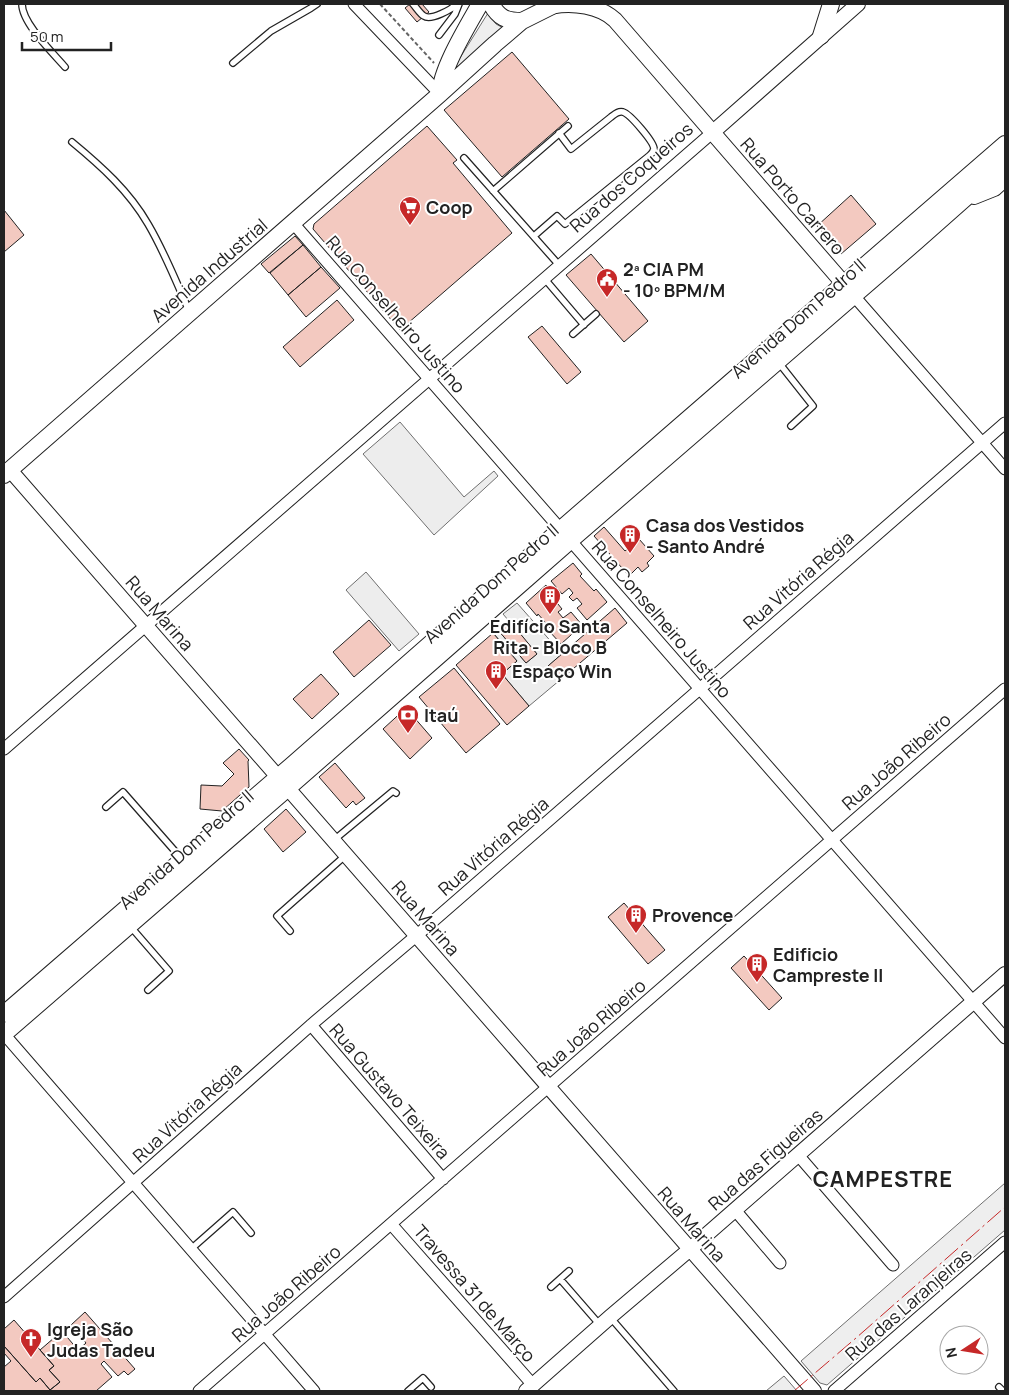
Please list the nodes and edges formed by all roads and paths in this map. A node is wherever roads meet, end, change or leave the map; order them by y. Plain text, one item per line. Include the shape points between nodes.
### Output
1 (22, 4) edge
2 (317, 4) edge
3 (354, 4) edge
4 (380, 4) edge
5 (413, 4) edge
6 (458, 4) edge
7 (480, 4) edge
8 (491, 4) edge
9 (858, 4) edge
10 (555, 5) edge
11 (827, 5) edge
12 (522, 21) junction
13 (439, 35) dead end
14 (821, 36) junction
15 (430, 58) dead end
16 (233, 63) dead end
17 (65, 67) dead end
18 (440, 94) junction
19 (568, 126) dead end
20 (1005, 130) edge
21 (713, 132) junction
22 (559, 133) junction
23 (72, 142) dead end
24 (1005, 144) edge
25 (464, 158) dead end
26 (997, 169) edge
27 (493, 190) junction
28 (958, 195) junction
29 (293, 223) junction
30 (534, 236) junction
31 (559, 265) junction
32 (544, 278) junction
33 (849, 290) junction
34 (190, 313) junction
35 (596, 314) dead end
36 (584, 325) junction
37 (573, 334) dead end
38 (778, 362) junction
39 (428, 379) junction
40 (1005, 423) edge
41 (791, 426) dead end
42 (982, 443) junction
43 (1005, 470) edge
44 (7, 472) edge
45 (566, 535) junction
46 (146, 625) junction
47 (700, 689) junction
48 (1005, 689) edge
49 (4, 749) edge
50 (283, 783) junction
51 (396, 793) dead end
52 (106, 807) dead end
53 (832, 840) junction
54 (333, 841) junction
55 (346, 856) junction
56 (183, 860) junction
57 (130, 925) junction
58 (290, 931) dead end
59 (416, 936) junction
60 (1005, 974) edge
61 (148, 990) dead end
62 (974, 1002) junction
63 (4, 1014) edge
64 (311, 1025) junction
65 (4, 1034) edge
66 (1005, 1038) edge
67 (549, 1086) junction
68 (798, 1155) junction
69 (443, 1179) junction
70 (133, 1183) junction
71 (736, 1210) junction
72 (391, 1224) junction
73 (251, 1232) dead end
74 (1005, 1242) edge
75 (191, 1249) junction
76 (689, 1250) junction
77 (780, 1263) dead end
78 (893, 1265) dead end
79 (569, 1271) dead end
80 (560, 1279) junction
81 (551, 1287) dead end
82 (4, 1296) edge
83 (605, 1321) junction
84 (265, 1334) junction
85 (431, 1386) dead end
86 (529, 1388) edge
87 (200, 1391) edge
88 (314, 1391) edge
89 (408, 1391) edge
90 (674, 1391) edge
91 (814, 1391) edge
92 (834, 1391) edge

1 - 17 lane via 30,26
2 - 16 lane via 271,31
3 - 18 street
4 - 15 path
5 - 6 lane via 427,18
6 - 13 lane via 455,14
7 - 18 main road via 444,74
8 - 12 main road via 502,17
9 - 14 street, Rua dos Coqueiros
10 - 12 main road, Avenida Industrial
10 - 21 main road, Rua Porto Carrero via 578,5 610,15
11 - 14 main road
12 - 18 main road, Avenida Industrial
14 - 21 street, Rua dos Coqueiros
18 - 29 main road, Avenida Industrial
19 - 22 lane
20 - 28 main road via 968,163
21 - 31 street, Rua dos Coqueiros
21 - 33 main road, Rua Porto Carrero
22 - 27 lane
22 - 30 lane via 571,149 612,116 623,112 654,148 649,156 565,224 557,216
23 - 34 lane via 105,170 136,205 159,244
24 - 26 main road, Avenida Dom Pedro II
25 - 27 lane
26 - 28 main road, Avenida Dom Pedro II
26 - 28 main road via 994,188
27 - 30 lane
28 - 33 main road, Avenida Dom Pedro II
29 - 34 main road, Avenida Industrial
29 - 39 street, Rua Conselheiro Justino
30 - 31 lane
31 - 32 street, Rua dos Coqueiros
32 - 36 lane
32 - 39 street, Rua dos Coqueiros
33 - 38 main road, Avenida Dom Pedro II
33 - 42 street, Rua Porto Carrero
33 - 45 main road, Avenida Dom Pedro II
34 - 44 main road, Avenida Industrial
35 - 36 lane
36 - 37 lane
38 - 41 lane via 813,406
38 - 45 main road, Avenida Dom Pedro II
39 - 45 street, Rua Conselheiro Justino
39 - 46 street, Rua dos Coqueiros
40 - 42 street, Rua Vitória Régia
42 - 43 street, Rua Porto Carrero
42 - 47 street, Rua Vitória Régia
44 - 46 street, Rua Marina
45 - 47 street, Rua Conselheiro Justino
45 - 50 main road, Avenida Dom Pedro II
46 - 49 street, Rua dos Coqueiros
46 - 50 street, Rua Marina
47 - 53 street, Rua Conselheiro Justino
47 - 59 street, Rua Vitória Régia
48 - 53 street, Rua João Ribeiro
50 - 54 street, Rua Marina
50 - 56 main road, Avenida Dom Pedro II
50 - 57 main road, Avenida Dom Pedro II
51 - 54 lane via 393,791
52 - 56 lane via 122,792
53 - 62 street, Rua Conselheiro Justino
53 - 67 street, Rua João Ribeiro
54 - 55 street, Rua Marina
55 - 58 lane via 277,916
55 - 59 street, Rua Marina
56 - 63 main road, Avenida Dom Pedro II
57 - 61 lane via 169,972
57 - 65 main road, Avenida Dom Pedro II
59 - 64 street, Rua Vitória Régia
59 - 67 street, Rua Marina
60 - 62 street, Rua das Figueiras
62 - 66 street, Rua Conselheiro Justino
62 - 68 street, Rua das Figueiras
64 - 69 street, Rua Gustavo Teixeira
64 - 70 street, Rua Vitória Régia
65 - 70 street
67 - 69 street, Rua João Ribeiro
67 - 76 street, Rua Marina
68 - 71 street, Rua das Figueiras
68 - 78 street
69 - 72 street, Rua João Ribeiro
70 - 75 street
70 - 82 street, Rua Vitória Régia
71 - 76 street, Rua das Figueiras
71 - 77 street
72 - 84 street, Rua João Ribeiro
72 - 86 street, Travessa 31 de Março
73 - 75 lane via 233,1212
74 - 92 street, Rua das Laranjeiras
75 - 84 street
76 - 83 street, Rua das Figueiras
76 - 91 street, Rua Marina
79 - 80 lane
80 - 81 lane
80 - 83 lane
83 - 86 street, Rua das Figueiras
83 - 90 lane
84 - 87 street, Rua João Ribeiro
84 - 88 street
85 - 89 lane via 423,1378

